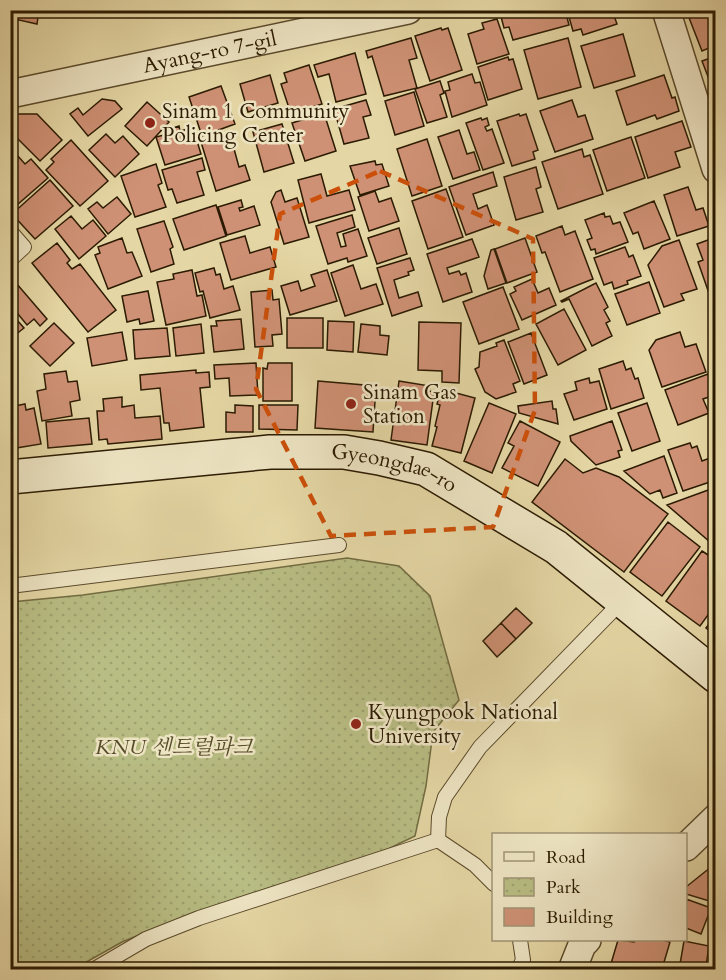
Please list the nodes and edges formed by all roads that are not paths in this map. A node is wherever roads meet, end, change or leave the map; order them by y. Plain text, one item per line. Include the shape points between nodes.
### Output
1 (408, 10) edge
2 (666, 10) edge
3 (10, 94) edge
4 (716, 169) edge
5 (10, 231) edge
6 (10, 260) edge
7 (10, 477) edge
8 (339, 545) dead end
9 (10, 586) edge
10 (622, 601) junction
11 (716, 676) edge
12 (716, 818) edge
13 (438, 840) junction
14 (687, 846) edge
15 (492, 882) edge
16 (520, 941) edge
17 (585, 941) edge
18 (93, 969) edge
19 (518, 969) edge
20 (572, 969) edge

1 - 3 street, Ayang-ro 7-gil
2 - 4 street
5 - 6 lane via 24,247
7 - 10 main road, Gyeongdae-ro via 270,452 344,452 379,458 426,469 556,547
8 - 9 lane
10 - 11 main road, Gyeongdae-ro
10 - 13 lane via 480,747 445,797
12 - 14 street
13 - 15 lane
13 - 18 lane via 199,918 146,939
16 - 19 lane via 523,960
17 - 20 street

